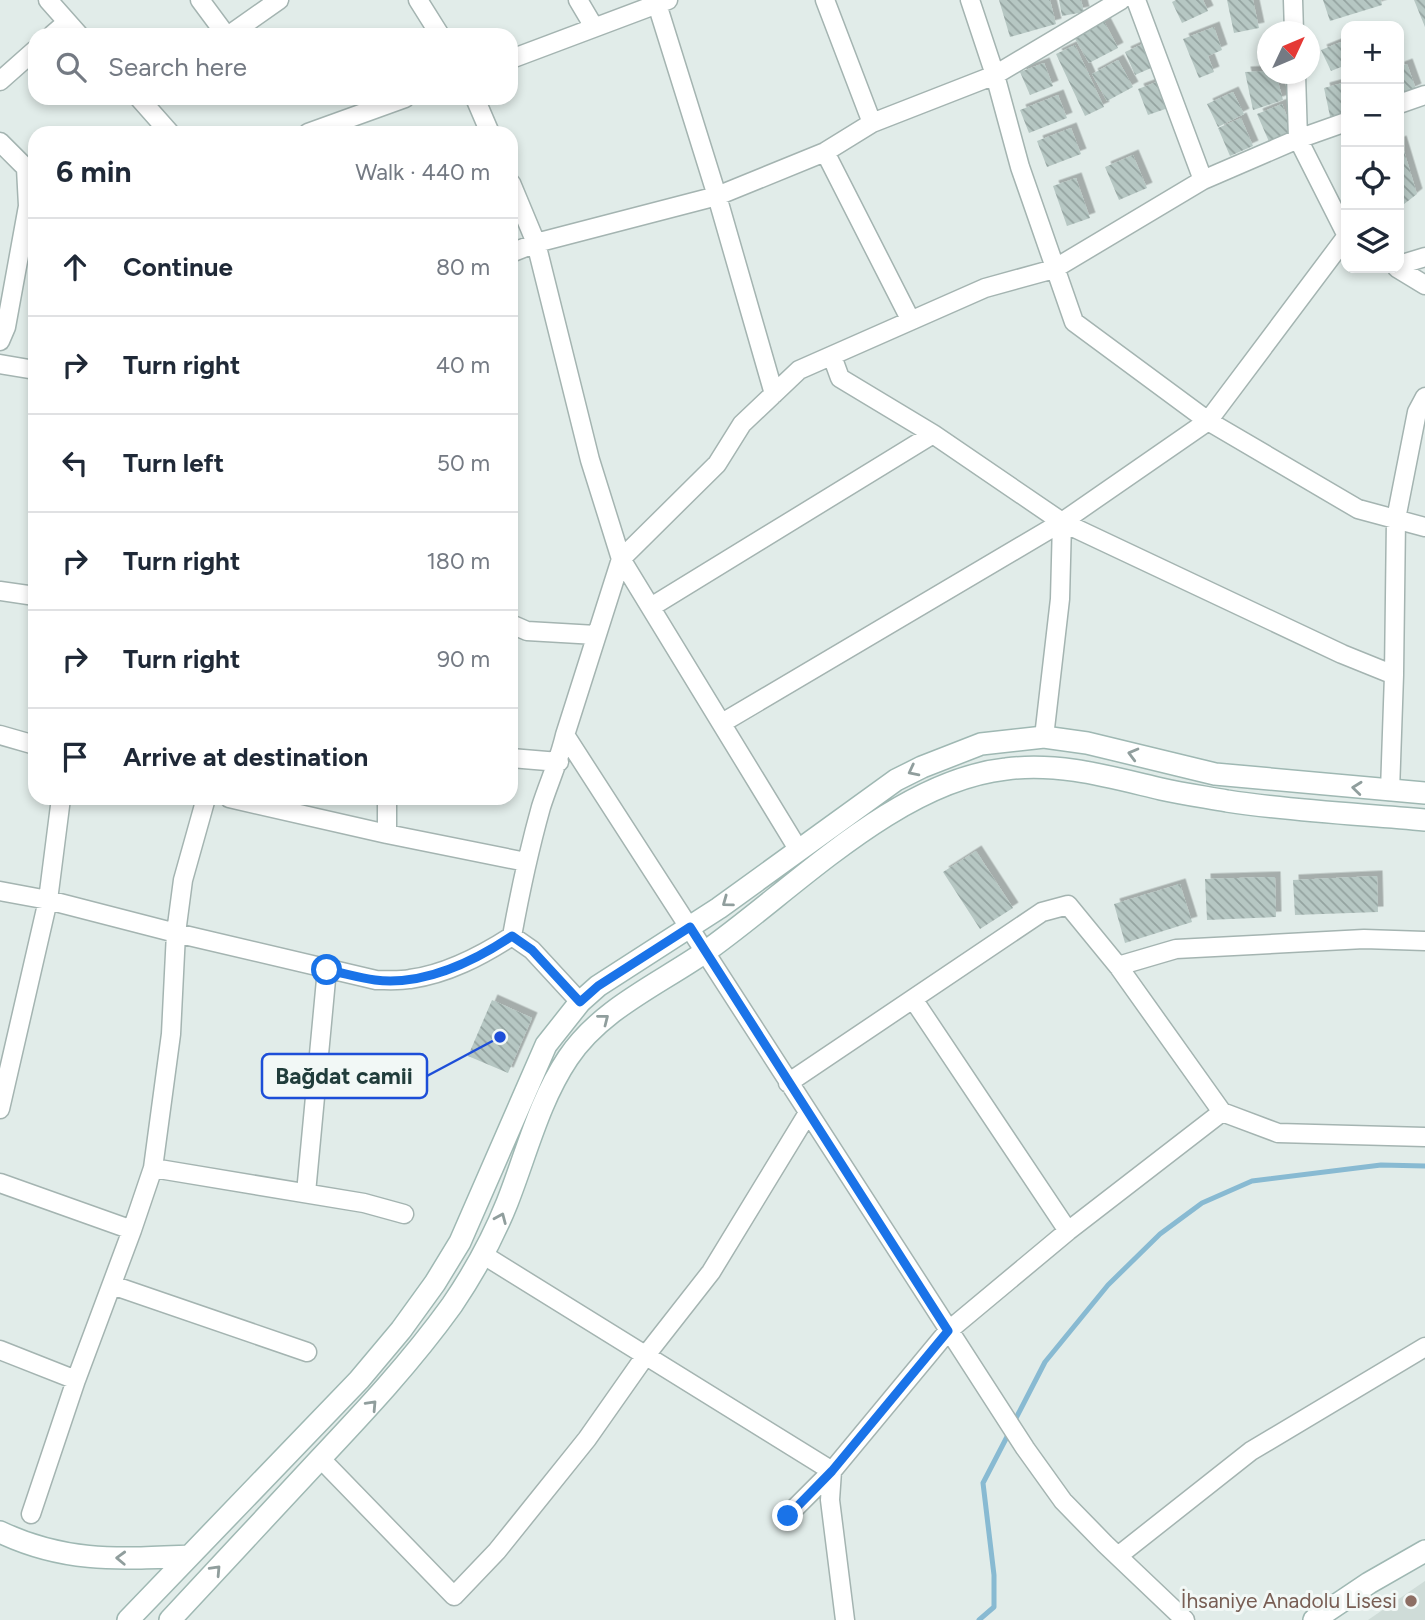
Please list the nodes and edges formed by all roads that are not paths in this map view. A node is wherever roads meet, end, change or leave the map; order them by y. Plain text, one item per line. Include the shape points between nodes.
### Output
1 (48, 0) edge
2 (200, 0) edge
3 (279, 0) edge
4 (418, 0) edge
5 (578, 0) edge
6 (825, 0) edge
7 (970, 0) edge
8 (1121, 0) edge
9 (1136, 0) edge
10 (1293, 0) edge
11 (662, 2) edge
12 (1294, 21) edge
13 (594, 27) junction
14 (73, 28) edge
15 (222, 28) edge
16 (237, 28) edge
17 (436, 28) edge
18 (28, 56) edge
19 (518, 56) edge
20 (995, 75) junction
21 (0, 81) edge
22 (1296, 84) edge
23 (1425, 95) edge
24 (1404, 102) edge
25 (145, 105) edge
26 (386, 105) edge
27 (478, 105) edge
28 (872, 123) junction
29 (1341, 124) edge
30 (164, 126) edge
31 (327, 126) edge
32 (487, 126) edge
33 (1298, 139) junction
34 (0, 142) edge
35 (825, 152) junction
36 (1203, 180) junction
37 (717, 196) junction
38 (518, 200) edge
39 (1341, 226) edge
40 (536, 243) junction
41 (1341, 243) edge
42 (518, 250) edge
43 (1425, 257) edge
44 (1404, 264) edge
45 (1054, 269) junction
46 (1404, 270) edge
47 (1425, 285) edge
48 (910, 319) junction
49 (0, 341) edge
50 (832, 356) junction
51 (0, 364) edge
52 (28, 369) edge
53 (774, 394) junction
54 (1425, 397) edge
55 (1208, 421) junction
56 (933, 434) junction
57 (1396, 519) junction
58 (1062, 522) junction
59 (1425, 527) edge
60 (621, 559) junction
61 (0, 591) edge
62 (28, 595) edge
63 (651, 607) junction
64 (518, 627) edge
65 (596, 635) junction
66 (1394, 675) junction
67 (722, 723) junction
68 (0, 735) edge
69 (565, 735) junction
70 (1044, 737) junction
71 (28, 743) edge
72 (518, 759) edge
73 (559, 762) junction
74 (1390, 791) junction
75 (1425, 793) edge
76 (60, 805) edge
77 (204, 805) edge
78 (260, 805) edge
79 (387, 805) edge
80 (1425, 820) edge
81 (387, 834) junction
82 (798, 849) junction
83 (526, 862) junction
84 (0, 891) edge
85 (48, 900) junction
86 (690, 927) junction
87 (176, 933) junction
88 (512, 936) junction
89 (1425, 941) edge
90 (704, 952) junction
91 (1118, 966) junction
92 (327, 970) junction
93 (913, 999) junction
94 (580, 1002) junction
95 (7, 1042) edge
96 (788, 1083) junction
97 (0, 1109) edge
98 (1222, 1112) junction
99 (808, 1114) junction
100 (1425, 1137) edge
101 (153, 1168) junction
102 (0, 1183) edge
103 (306, 1193) junction
104 (404, 1214) dead end
105 (132, 1230) junction
106 (1068, 1231) junction
107 (482, 1254) junction
108 (112, 1286) junction
109 (948, 1331) junction
110 (1425, 1347) edge
111 (0, 1350) edge
112 (307, 1352) dead end
113 (646, 1355) junction
114 (76, 1380) junction
115 (320, 1458) junction
116 (832, 1471) junction
117 (31, 1514) dead end
118 (788, 1516) dead end
119 (0, 1532) edge
120 (1425, 1551) edge
121 (189, 1556) junction
122 (1118, 1556) junction
123 (128, 1620) edge
124 (170, 1620) edge
125 (845, 1620) edge
126 (1185, 1620) edge
127 (1314, 1620) edge

1 - 14 street
2 - 15 street
3 - 16 street
4 - 17 street
5 - 13 street
6 - 28 street
7 - 20 street
8 - 20 street
9 - 36 street
10 - 12 street
11 - 13 street
11 - 37 street
13 - 19 street
18 - 21 street
20 - 28 street
20 - 45 street
22 - 33 street
23 - 24 street
25 - 30 street
26 - 31 street
27 - 32 street
28 - 35 street
29 - 33 street
33 - 36 street
33 - 39 street
34 - 49 street via 26,168 28,205
35 - 37 street
35 - 48 street
36 - 45 street
37 - 40 street
37 - 53 street
38 - 40 street
40 - 42 street
40 - 60 street via 590,460
41 - 55 street
43 - 44 street
45 - 48 street via 985,288
45 - 55 street via 1074,322
46 - 47 street
48 - 50 street
50 - 53 street via 799,370
50 - 56 street via 840,378
51 - 52 street
53 - 60 street via 743,424 716,464
54 - 57 street via 1417,412
55 - 57 street via 1358,509
55 - 58 street
56 - 58 street
56 - 63 street
57 - 59 street
57 - 66 street
58 - 66 street
58 - 67 street
58 - 70 street via 1060,599
60 - 63 street
60 - 65 street
61 - 62 street
63 - 67 street
64 - 65 street
65 - 69 street
66 - 74 street
67 - 82 street
68 - 71 street
69 - 73 street
69 - 86 street
74 -> 70 main road via 1215,774
70 -> 82 main road via 981,744 922,766
72 - 73 street
73 - 83 street
74 - 75 main road
76 - 85 street
77 - 87 street via 183,880
78 - 81 street
79 - 81 street
80 - 90 main road via 1233,802 1064,769 991,771 960,778 902,806
81 - 83 street
82 -> 86 main road
83 - 88 street
84 - 85 street
85 - 87 street
85 - 95 street
86 - 90 street
86 - 94 main road
87 - 92 street
87 - 101 street via 171,1034
88 - 92 street via 481,956 410,979 376,980
88 - 94 street via 532,950
89 - 91 street via 1364,939 1176,949
90 - 96 street
107 -> 90 main road via 498,1227 555,1079 582,1039 597,1023
91 - 93 street via 1068,905 1042,912
91 - 98 street
92 - 103 street
93 - 96 street
93 - 106 street
94 - 121 main road via 546,1045 477,1206 435,1283 359,1380
95 - 97 street
96 - 99 street
98 - 100 street via 1278,1133
98 - 106 street
99 - 109 street
99 - 113 street via 711,1272
101 - 103 street
101 - 105 street
102 - 105 street
103 - 104 street
105 - 108 street
106 - 109 street
107 - 113 street
115 -> 107 main road via 405,1367
108 - 112 street
108 - 114 street
109 - 116 street
109 - 122 street via 1063,1501
110 - 122 street via 1251,1451
111 - 114 street
113 - 115 street via 579,1450 454,1596
113 - 116 street
114 - 117 street
124 -> 115 main road
116 - 118 street
116 - 125 street via 830,1500
121 -> 119 main road via 134,1559 58,1554
120 - 127 main road
121 - 123 main road
122 - 126 street

